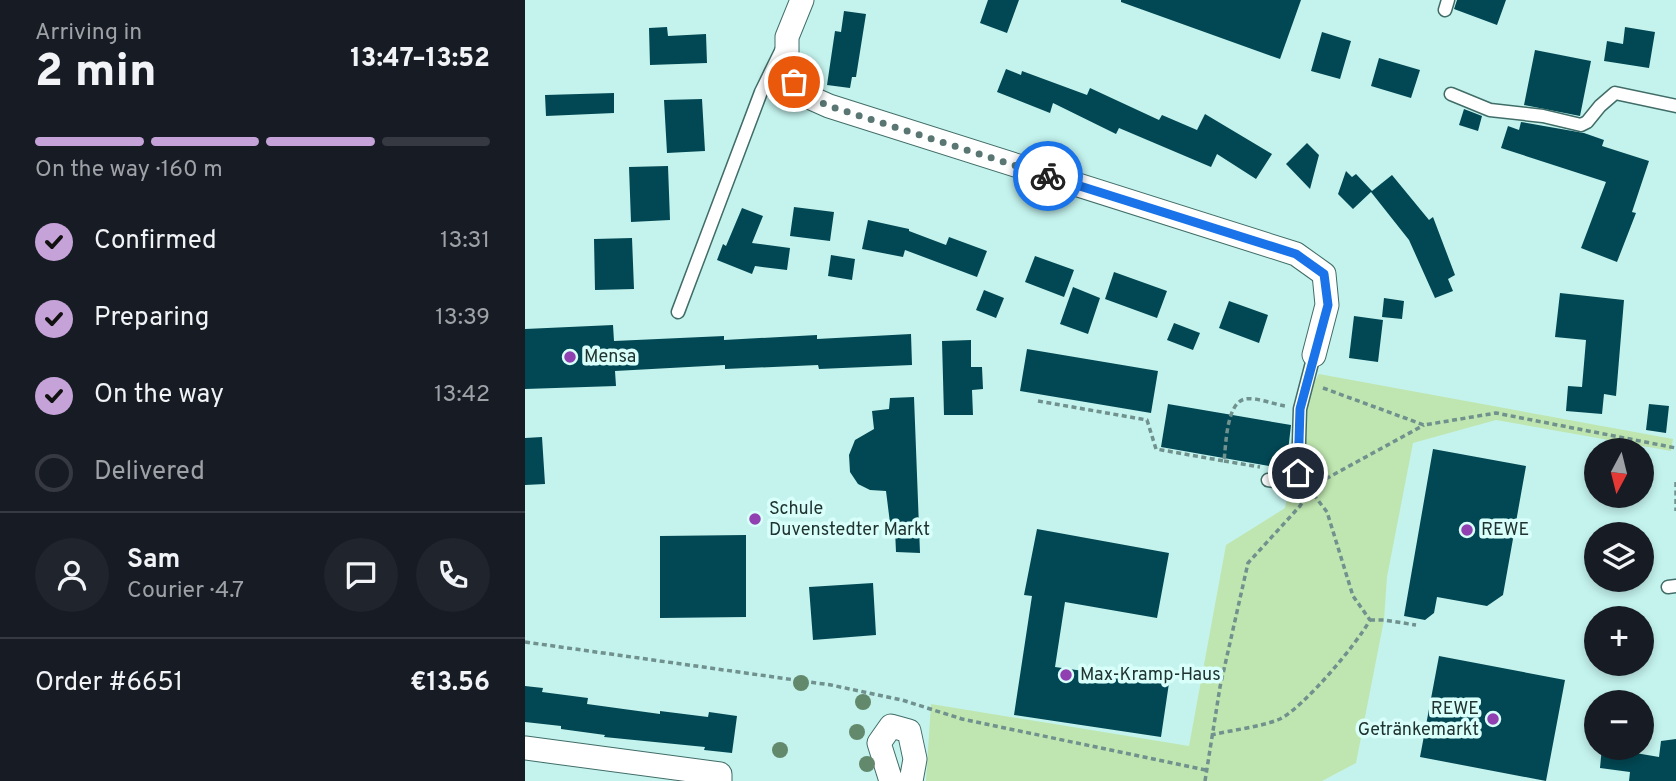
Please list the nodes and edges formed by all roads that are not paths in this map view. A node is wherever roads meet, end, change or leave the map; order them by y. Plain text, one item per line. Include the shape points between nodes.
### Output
1 (802, 0) edge
2 (787, 37) junction
3 (1451, 94) dead end
4 (1676, 106) edge
5 (678, 312) dead end
6 (1314, 355) joint
7 (1268, 480) dead end
8 (525, 748) edge
9 (720, 781) edge
10 (891, 781) edge
11 (911, 781) edge

1 - 2 street
2 - 5 lane via 761,92
2 - 6 street via 787,69 792,78 802,94 829,106 1296,254 1324,274 1328,305
3 - 4 lane via 1490,110 1581,125 1615,93
6 - 7 lane via 1300,409 1298,473 1287,483
8 - 9 street via 720,774
10 - 11 street via 879,743 891,726 909,731 915,759

